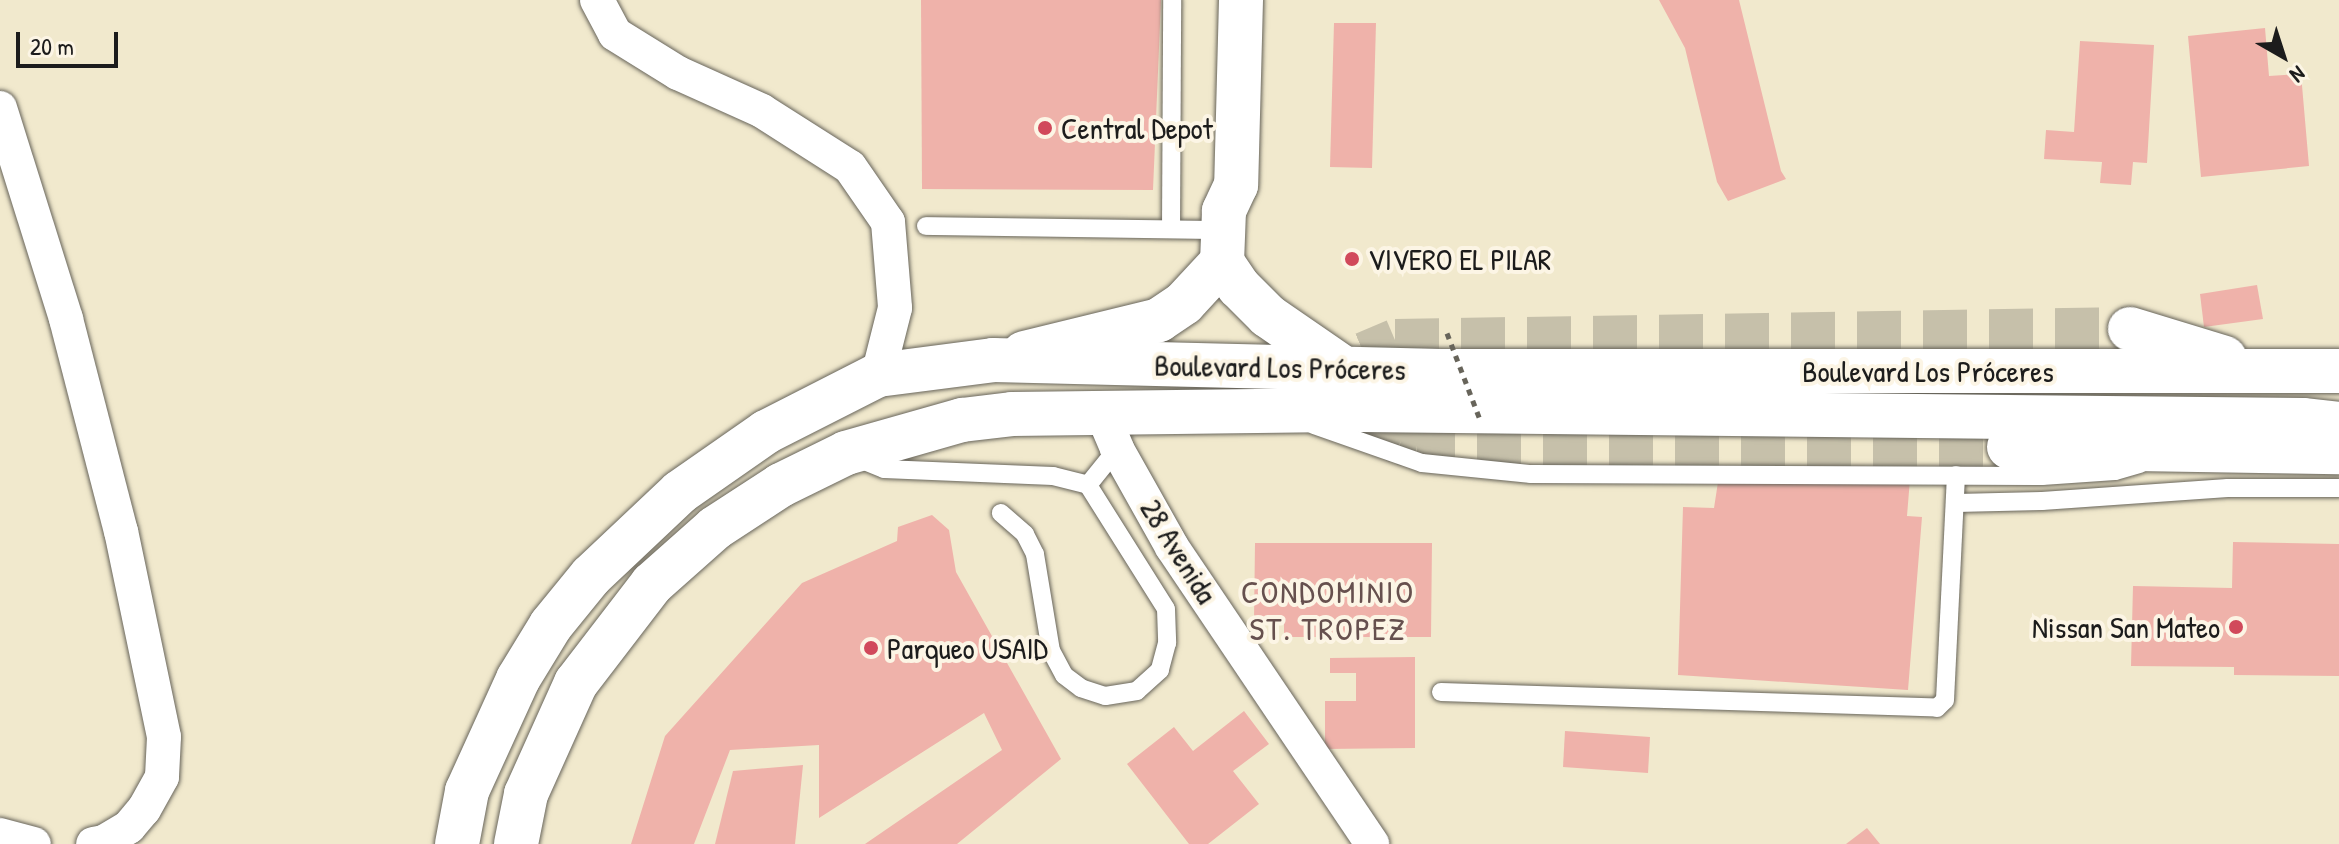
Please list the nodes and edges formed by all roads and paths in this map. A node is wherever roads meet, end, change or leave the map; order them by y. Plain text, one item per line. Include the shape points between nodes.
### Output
1 (597, 0) edge
2 (1172, 0) edge
3 (1217, 0) edge
4 (1241, 0) edge
5 (0, 108) edge
6 (926, 226) dead end
7 (1171, 229) junction
8 (1222, 234) junction
9 (2130, 329) tunnel mouth
10 (1447, 333) dead end
11 (993, 360) junction
12 (1342, 367) junction
13 (2339, 371) edge
14 (2270, 372) junction
15 (878, 375) junction
16 (1273, 411) junction
17 (1481, 422) dead end
18 (2339, 424) edge
19 (1110, 431) junction
20 (2339, 452) edge
21 (846, 453) junction
22 (1969, 461) junction
23 (1088, 485) junction
24 (2339, 488) edge
25 (1956, 503) junction
26 (1001, 513) dead end
27 (1441, 692) dead end
28 (0, 835) edge
29 (34, 844) edge
30 (93, 844) edge
31 (457, 844) edge
32 (516, 844) edge
33 (1372, 844) edge

1 - 15 street via 615,34 678,73 762,111 850,167 888,222 895,308
2 - 7 lane
3 - 8 main road via 1211,184
4 - 8 main road via 1236,185
5 - 30 street via 66,319 106,470 164,737 162,777 144,809 129,827
6 - 7 lane
7 - 8 lane
8 - 11 main road via 1184,303 1159,320
8 - 12 main road via 1239,287 1268,316
9 - 14 main road
10 - 17 path, bridge
11 - 12 main road, Boulevard Los Próceres
11 - 15 main road, Boulevard Los Próceres
12 - 14 main road, Boulevard Los Próceres
13 - 14 main road, Boulevard Los Próceres
15 - 31 main road, Boulevard Los Próceres via 766,432 680,492 591,576 551,625 518,679 467,791
16 - 18 main road, Boulevard Los Próceres
16 - 19 main road, Boulevard Los Próceres
16 - 22 lane via 1422,463 1516,473
19 - 21 main road, Boulevard Los Próceres via 1012,414 962,420
19 - 23 lane
19 - 33 street, 28 Avenida via 1172,547
20 - 22 main road via 2184,451
21 - 23 lane via 884,469 1053,476
21 - 32 main road, Boulevard Los Próceres via 781,485 715,528 652,584 576,683 526,794
22 - 25 lane
23 - 26 lane via 1166,609 1167,643 1160,670 1137,691 1105,696 1064,675 1051,651 1035,554 1025,534
24 - 25 lane via 2228,488
25 - 27 lane via 1945,700 1937,708
28 - 29 street

